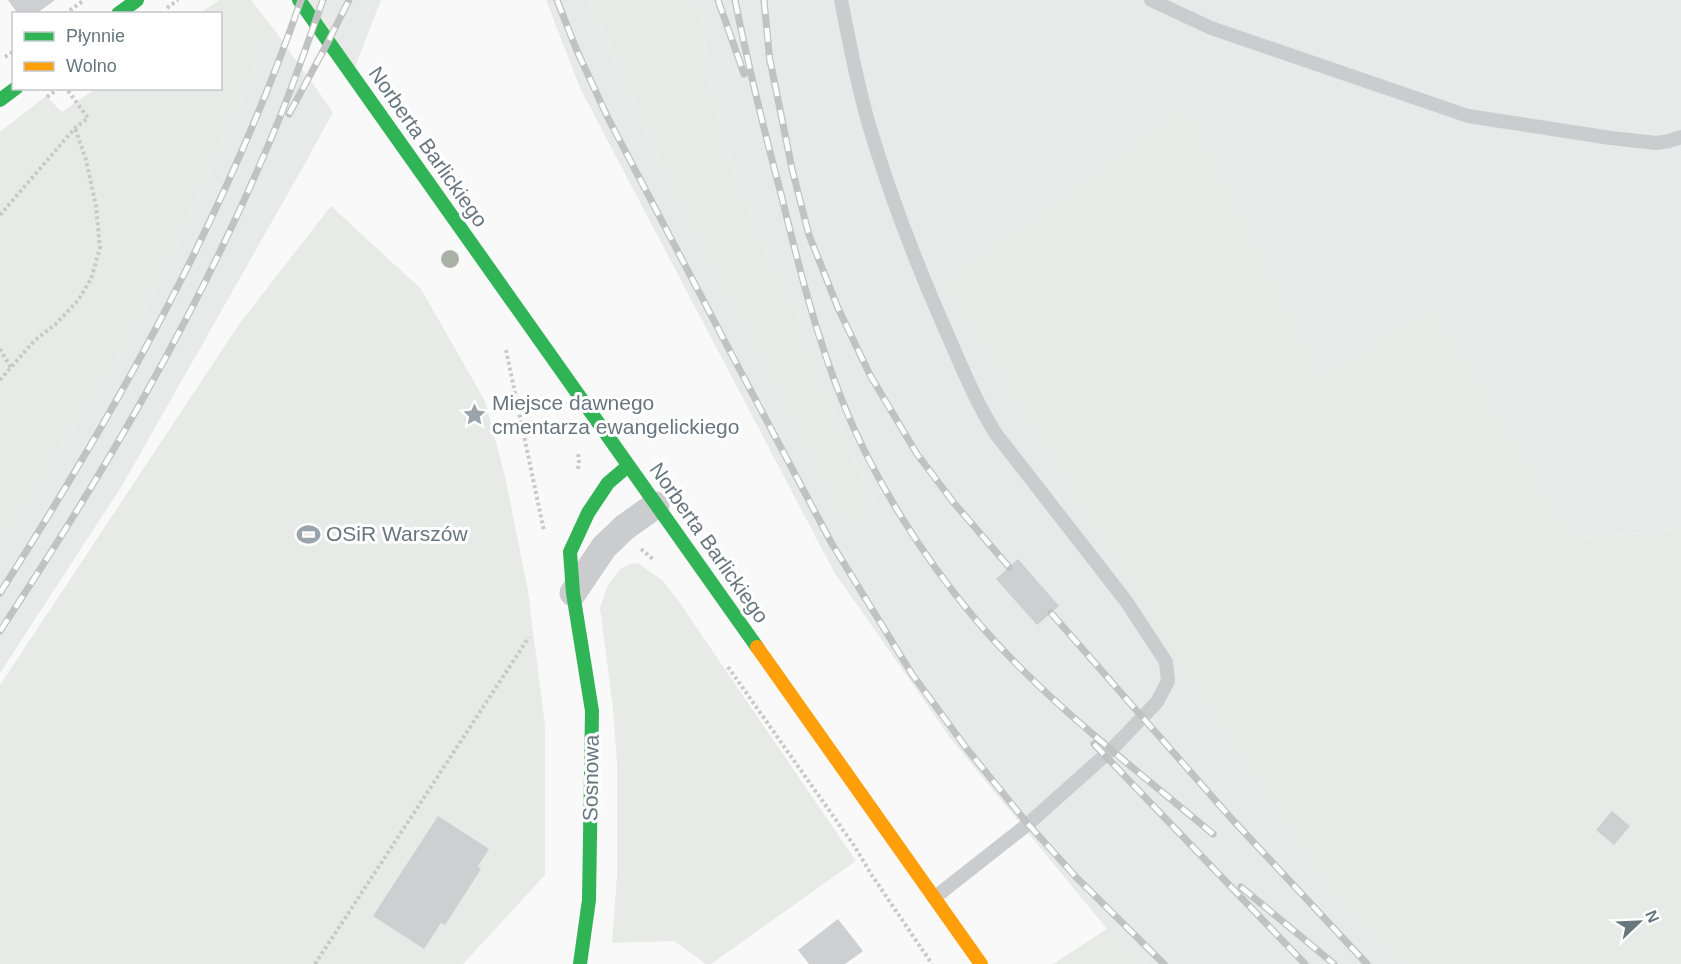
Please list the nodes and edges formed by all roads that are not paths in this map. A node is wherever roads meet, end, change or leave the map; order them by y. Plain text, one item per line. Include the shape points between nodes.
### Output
1 (137, 0) edge
2 (299, 0) edge
3 (841, 0) edge
4 (1151, 0) edge
5 (121, 12) edge
6 (13, 90) edge
7 (0, 100) edge
8 (1681, 137) edge
9 (628, 466) junction
10 (656, 505) junction
11 (573, 592) junction
12 (934, 898) junction
13 (580, 964) edge
14 (981, 964) edge

1 - 5 street
2 - 9 street, Norberta Barlickiego
3 - 12 lane via 868,123 889,189 971,389 996,434 1126,601 1166,662 1167,671 1167,681 1157,702 1112,749 1028,824
4 - 8 lane via 1211,28 1468,116 1611,138 1656,142
6 - 7 street
9 - 10 street, Norberta Barlickiego
9 - 11 street, Sosnowa via 608,483 588,513 570,552
10 - 11 street via 604,547
10 - 12 street, Norberta Barlickiego
11 - 13 street, Sosnowa via 592,711 589,900
12 - 14 street, Norberta Barlickiego

